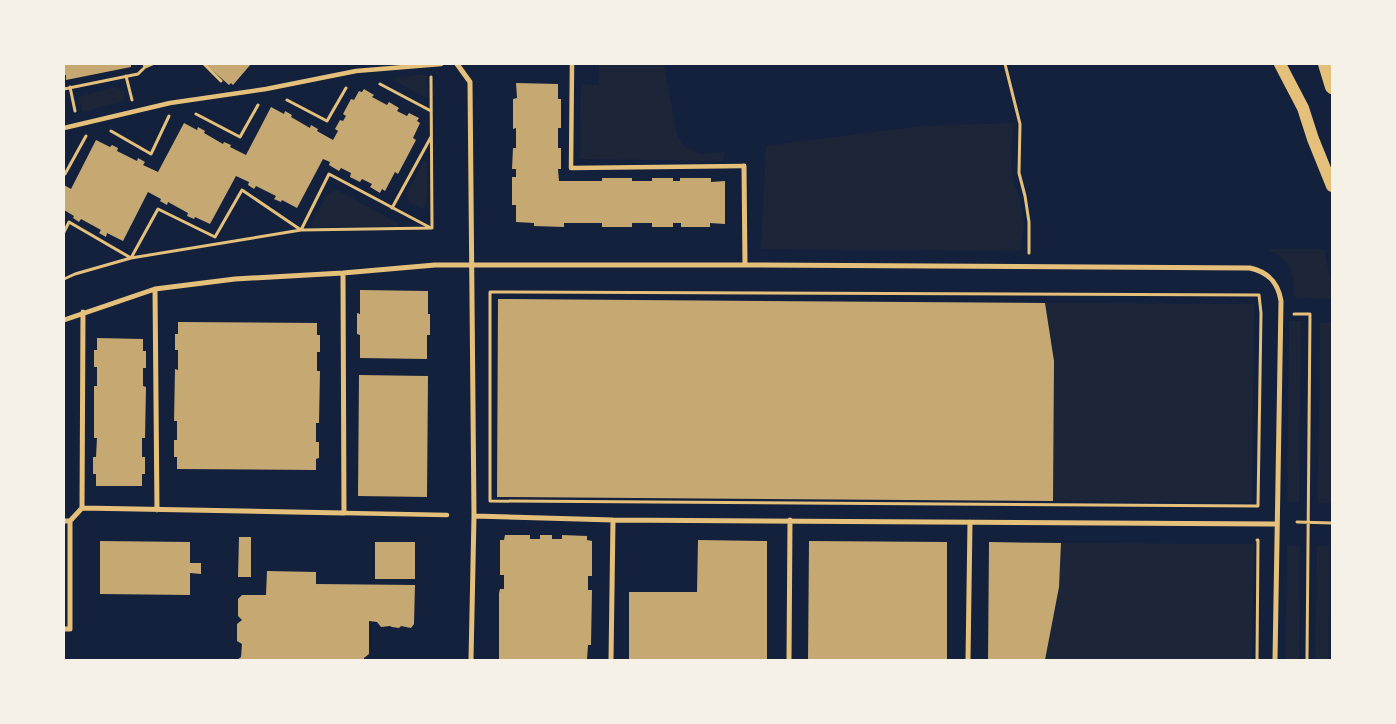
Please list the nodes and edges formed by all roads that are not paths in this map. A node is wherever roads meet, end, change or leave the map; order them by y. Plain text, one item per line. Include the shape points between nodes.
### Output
1 (441, 64) edge
2 (457, 64) edge
3 (572, 64) edge
4 (1280, 64) edge
5 (1325, 64) edge
6 (1332, 87) edge
7 (64, 128) edge
8 (744, 166) joint
9 (1332, 186) edge
10 (745, 264) junction
11 (472, 265) junction
12 (343, 273) junction
13 (155, 289) junction
14 (83, 312) junction
15 (64, 320) edge
16 (82, 508) junction
17 (157, 510) junction
18 (344, 513) junction
19 (447, 515) dead end
20 (474, 516) junction
21 (613, 520) junction
22 (790, 520) junction
23 (64, 521) edge
24 (70, 521) junction
25 (970, 522) junction
26 (1277, 524) junction
27 (64, 629) edge
28 (471, 660) edge
29 (611, 660) edge
30 (788, 660) edge
31 (968, 660) edge
32 (1275, 660) edge

1 - 7 street via 356,71 176,102
2 - 11 street via 470,82
3 - 8 street via 571,168
4 - 9 main road via 1304,108
5 - 6 highway
8 - 10 street
10 - 11 street
10 - 26 street via 1261,270 1279,290 1281,314
11 - 12 street
11 - 20 street
12 - 13 street via 236,279
12 - 18 street
13 - 14 street
13 - 17 street
14 - 15 street
14 - 16 street
16 - 17 street
16 - 24 street
17 - 18 street
18 - 19 street
20 - 21 street
20 - 28 street
21 - 22 street
21 - 29 street
22 - 25 street
22 - 30 street
23 - 24 street
24 - 27 street via 70,629
25 - 26 street
25 - 31 street
26 - 32 street

